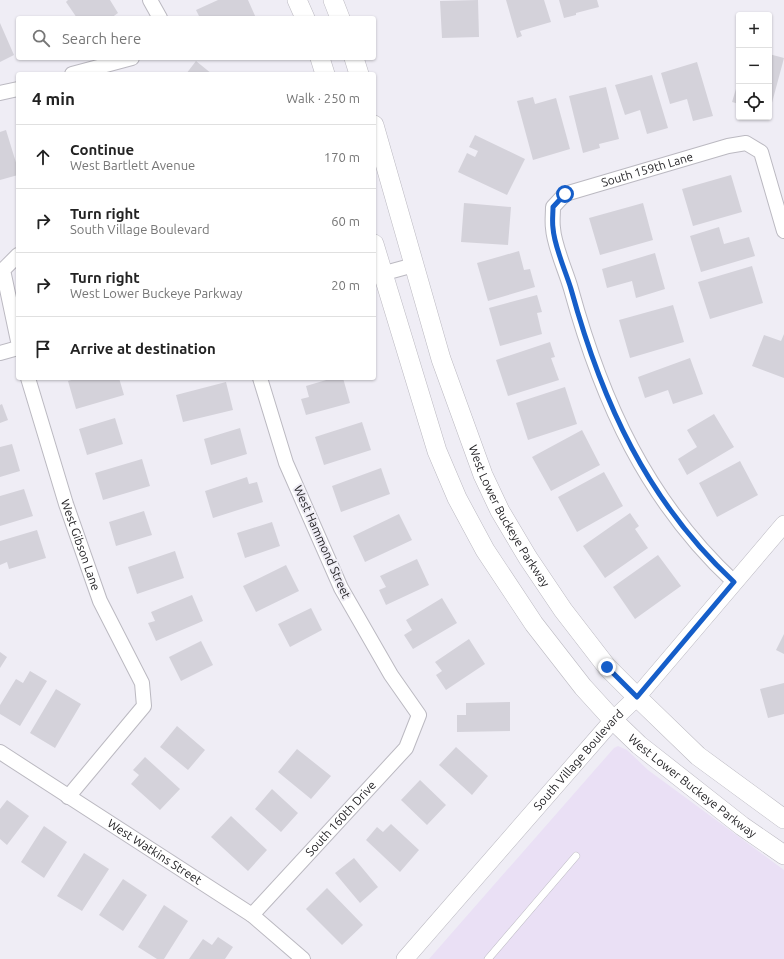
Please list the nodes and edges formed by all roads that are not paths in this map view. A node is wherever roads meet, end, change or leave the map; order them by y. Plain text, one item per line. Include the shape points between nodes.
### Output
1 (150, 0) edge
2 (297, 0) edge
3 (333, 0) edge
4 (159, 16) edge
5 (304, 16) edge
6 (339, 16) edge
7 (124, 60) edge
8 (321, 60) edge
9 (355, 60) edge
10 (80, 72) edge
11 (324, 72) edge
12 (358, 72) edge
13 (16, 89) edge
14 (0, 93) edge
15 (376, 132) edge
16 (784, 231) edge
17 (16, 258) edge
18 (376, 260) edge
19 (414, 265) junction
20 (378, 275) edge
21 (16, 332) edge
22 (16, 349) edge
23 (0, 353) edge
24 (29, 380) edge
25 (261, 380) edge
26 (784, 524) edge
27 (734, 582) junction
28 (637, 697) junction
29 (419, 715) joint
30 (613, 720) junction
31 (0, 752) edge
32 (68, 797) junction
33 (784, 819) edge
34 (784, 855) edge
35 (576, 856) dead end
36 (252, 915) junction
37 (303, 959) edge
38 (405, 959) edge
39 (488, 959) edge

1 - 4 street
2 - 5 main road
3 - 6 main road
7 - 10 street
8 - 11 main road
9 - 12 main road
13 - 14 street
15 - 19 main road, West Lower Buckeye Parkway
16 - 27 street, South 159th Lane via 761,152 746,143 565,194 553,207 552,229 581,327 618,423 640,466 684,530 708,559
17 - 21 street via 3,270
18 - 20 main road, West Lower Buckeye Parkway
19 - 20 street
19 - 28 main road, West Lower Buckeye Parkway via 441,359 482,475 500,511 563,610 607,667
20 - 30 main road, West Lower Buckeye Parkway via 437,451 457,498 485,550 534,624 578,681
22 - 23 street
24 - 32 street, West Gibson Lane via 66,504 100,602 142,683 144,706
25 - 29 street, West Hammond Street via 286,463 341,588 391,675
26 - 27 street, South Village Boulevard
27 - 28 street, South Village Boulevard
28 - 30 street, South Village Boulevard
28 - 33 main road, West Lower Buckeye Parkway via 698,756
29 - 36 street, South 160th Drive via 406,748
30 - 34 main road, West Lower Buckeye Parkway via 650,754 742,826
30 - 38 street, South Village Boulevard
31 - 32 street, West Watkins Street
32 - 36 street, West Watkins Street
35 - 39 lane
36 - 37 street, West Watkins Street

